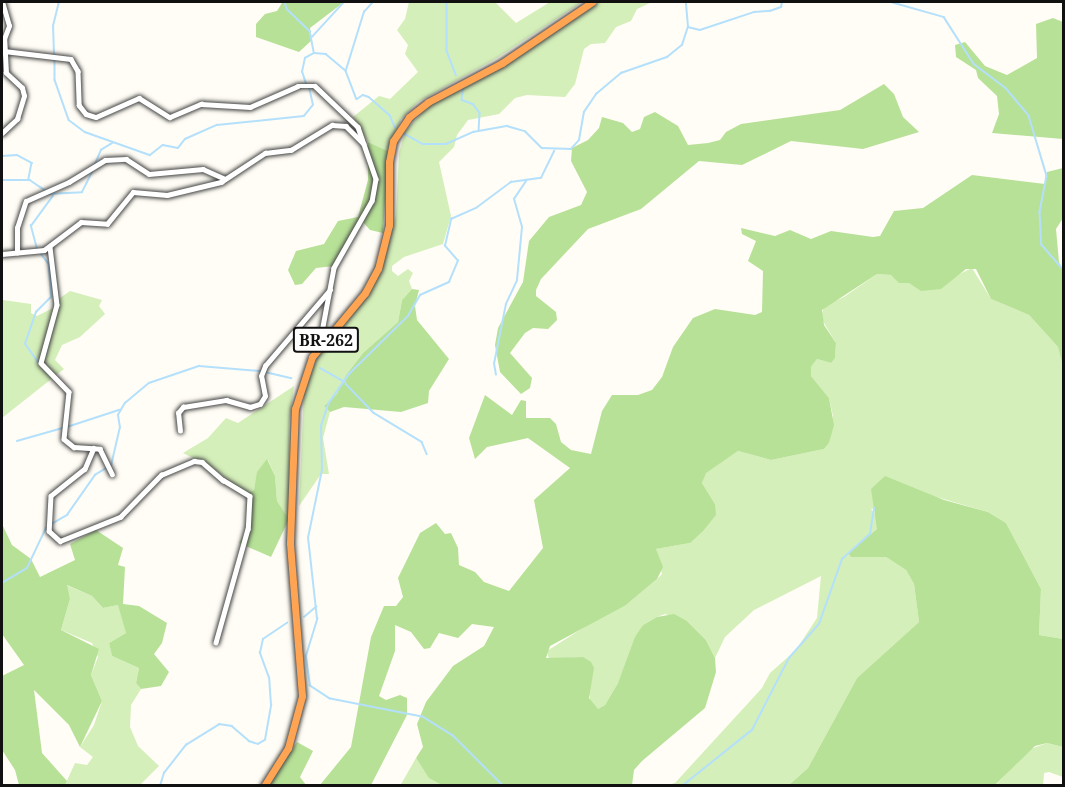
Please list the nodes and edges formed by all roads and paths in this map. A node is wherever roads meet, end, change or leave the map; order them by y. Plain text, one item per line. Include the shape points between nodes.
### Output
1 (2, 2) edge
2 (592, 2) edge
3 (4, 51) junction
4 (2, 133) edge
5 (368, 148) junction
6 (225, 179) junction
7 (50, 247) junction
8 (18, 253) junction
9 (2, 254) edge
10 (330, 290) junction
11 (319, 348) junction
12 (180, 431) dead end
13 (94, 448) junction
14 (112, 474) dead end
15 (216, 643) dead end
16 (264, 786) edge

1 - 3 street via 9,26
2 - 11 highway, BR-262 via 502,63 428,102 404,124 390,150 389,225 378,269 365,292
3 - 4 street via 8,76 22,88 24,96 17,119
3 - 5 street via 71,59 78,71 79,105 86,114 96,117 139,98 170,117 201,104 250,107 298,86 313,84 358,127
5 - 6 street via 351,130 335,124 291,150 265,153
5 - 10 street via 376,179 375,194 337,262
6 - 7 street via 179,194 133,192 111,221 77,223
6 - 8 street via 203,169 149,174 126,159 105,160 26,201 17,228
7 - 8 street
7 - 13 street via 57,305 41,363 69,392 64,439 74,447
8 - 9 street
10 - 11 street
10 - 12 street via 265,366 261,376 265,396 260,404 250,407 226,400 183,407 178,413
11 - 16 highway, BR-262 via 299,388 293,432 290,543 302,696 288,748
13 - 14 street via 102,450
13 - 15 street via 85,469 51,496 49,531 60,541 120,517 161,475 194,461 202,462 225,482 250,496 248,530

